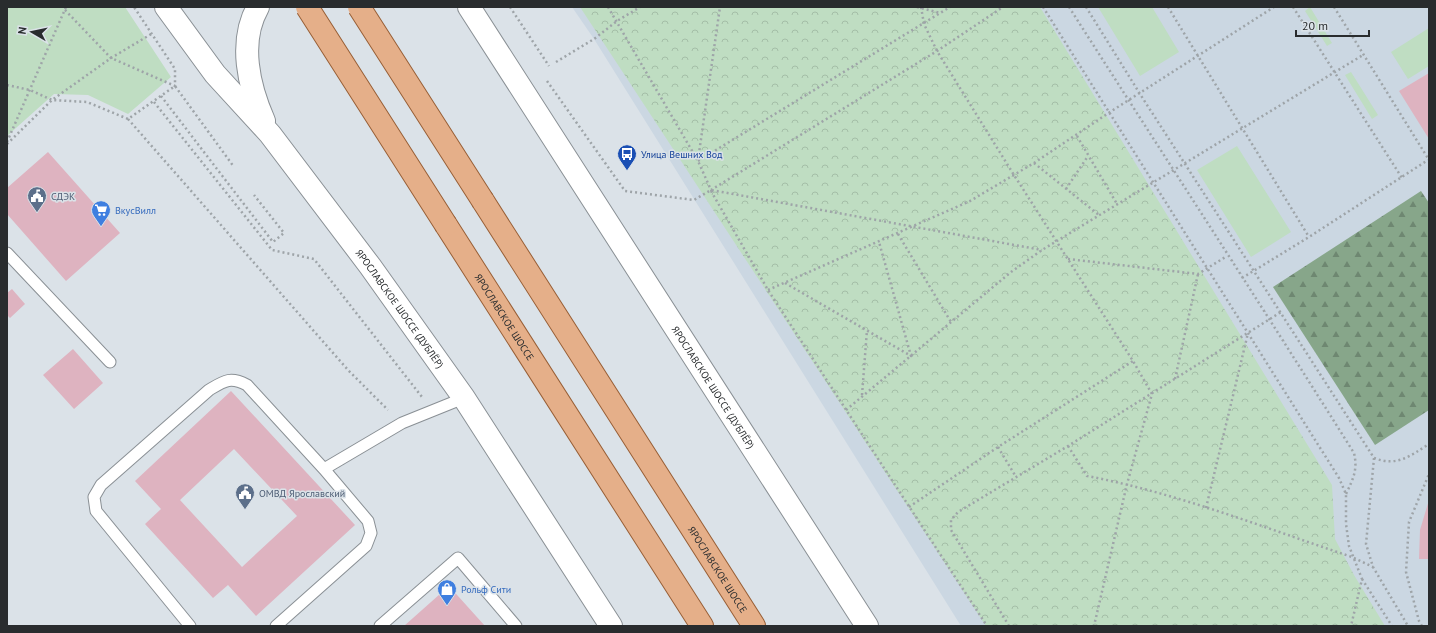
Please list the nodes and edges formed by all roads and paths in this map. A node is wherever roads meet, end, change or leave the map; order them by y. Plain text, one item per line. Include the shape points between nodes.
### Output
1 (134, 7) edge
2 (258, 7) edge
3 (307, 7) edge
4 (359, 7) edge
5 (510, 7) edge
6 (608, 7) edge
7 (640, 7) edge
8 (720, 7) edge
9 (917, 7) edge
10 (950, 7) edge
11 (1003, 7) edge
12 (1043, 7) edge
13 (1069, 7) edge
14 (1086, 7) edge
15 (1168, 7) edge
16 (1274, 7) edge
17 (1293, 7) edge
18 (1334, 7) edge
19 (66, 8) edge
20 (469, 8) edge
21 (921, 8) edge
22 (169, 13) edge
23 (940, 13) junction
24 (617, 21) junction
25 (924, 24) junction
26 (152, 34) junction
27 (938, 51) junction
28 (1363, 55) junction
29 (1198, 56) junction
30 (111, 58) junction
31 (556, 62) dead end
32 (549, 66) dead end
33 (1334, 72) junction
34 (545, 78) dead end
35 (7, 85) edge
36 (174, 86) junction
37 (30, 90) junction
38 (1140, 94) junction
39 (161, 96) junction
40 (52, 100) junction
41 (1129, 101) junction
42 (154, 102) junction
43 (1110, 112) junction
44 (128, 119) junction
45 (1242, 128) junction
46 (270, 134) junction
47 (1077, 136) junction
48 (7, 143) edge
49 (1088, 156) junction
50 (1429, 160) edge
51 (698, 161) junction
52 (1034, 163) junction
53 (1184, 163) junction
54 (234, 167) dead end
55 (1172, 170) junction
56 (1014, 175) junction
57 (1402, 178) junction
58 (1153, 182) junction
59 (1066, 189) junction
60 (711, 190) junction
61 (254, 195) dead end
62 (1117, 204) junction
63 (1099, 215) junction
64 (911, 228) junction
65 (898, 234) junction
66 (1309, 237) junction
67 (1056, 241) junction
68 (879, 242) junction
69 (1042, 250) junction
70 (7, 253) edge
71 (1227, 256) junction
72 (1067, 259) junction
73 (1208, 268) junction
74 (1254, 271) junction
75 (1198, 274) junction
76 (1242, 278) junction
77 (784, 283) junction
78 (768, 290) junction
79 (1281, 312) junction
80 (1270, 319) junction
81 (951, 322) junction
82 (866, 330) junction
83 (1248, 333) junction
84 (911, 356) junction
85 (1133, 361) junction
86 (110, 362) dead end
87 (1175, 379) junction
88 (1152, 394) junction
89 (862, 395) junction
90 (464, 398) junction
91 (846, 410) junction
92 (433, 411) junction
93 (402, 423) junction
94 (1429, 444) edge
95 (1068, 446) junction
96 (998, 447) junction
97 (1374, 458) junction
98 (324, 469) junction
99 (1429, 474) edge
100 (1016, 477) junction
101 (1127, 484) junction
102 (1346, 494) junction
103 (909, 507) junction
104 (1206, 508) junction
105 (1352, 558) junction
106 (1373, 567) junction
107 (1362, 579) junction
108 (190, 626) edge
109 (276, 626) edge
110 (380, 626) edge
111 (516, 626) edge
112 (611, 626) edge
113 (702, 626) edge
114 (754, 626) edge
115 (867, 626) edge
116 (987, 626) edge
117 (1010, 626) edge
118 (1094, 626) edge
119 (1351, 626) edge
120 (1392, 626) edge
121 (1408, 626) edge
122 (1422, 626) edge

1 - 26 path
2 - 46 street via 248,35 248,71 256,104
3 - 113 main road, ЯРОСЛАВСКОЕ ШОССЕ, bridge
4 - 114 main road, ЯРОСЛАВСКОЕ ШОССЕ, bridge
5 - 32 path
6 - 24 path
7 - 24 path
8 - 51 path
9 - 21 path
10 - 23 path
11 - 27 path
12 - 43 path
13 - 41 path
14 - 38 path
15 - 29 path
16 - 29 path
17 - 33 path
18 - 28 path
19 - 30 path
19 - 37 path
20 - 115 street, ЯРОСЛАВСКОЕ ШОССЕ (ДУБЛЁР)
21 - 23 path
21 - 25 path
22 - 26 path
22 - 46 street, ЯРОСЛАВСКОЕ ШОССЕ (ДУБЛЁР) via 215,74
23 - 25 path
24 - 31 path via 594,39
24 - 51 path
25 - 27 path
25 - 51 path
26 - 30 path
26 - 36 path via 175,69
27 - 56 path
27 - 60 path
28 - 33 path
28 - 50 path
29 - 38 path
29 - 45 path
30 - 36 path
30 - 40 path
33 - 45 path
33 - 57 path
34 - 60 path via 625,191 694,200
35 - 37 path
36 - 39 path
36 - 54 path
37 - 40 path
37 - 48 path
38 - 41 path
38 - 53 path
39 - 42 path
39 - 61 path via 273,242 284,233
40 - 44 path via 88,102
40 - 48 path
41 - 43 path
41 - 55 path
42 - 44 path
42 - 92 path via 272,250 314,259
43 - 47 path
43 - 58 path
44 - 93 path via 348,370
45 - 53 path
45 - 66 path
46 - 90 street, ЯРОСЛАВСКОЕ ШОССЕ (ДУБЛЁР) via 370,266
47 - 49 path
47 - 52 path
49 - 59 path
49 - 62 path
50 - 57 path
51 - 60 path
52 - 56 path
52 - 59 path
53 - 55 path
53 - 74 path
55 - 58 path
55 - 71 path
56 - 64 path via 970,201
56 - 67 path
57 - 66 path
58 - 62 path
58 - 73 path
59 - 63 path
60 - 64 path
60 - 78 path
62 - 63 path
63 - 67 path
64 - 65 path
64 - 69 path
65 - 68 path
65 - 81 path
66 - 74 path
67 - 69 path
67 - 72 path
68 - 77 path
68 - 84 path
69 - 81 path
70 - 86 lane
71 - 73 path
71 - 76 path
72 - 75 path
72 - 85 path
73 - 75 path
73 - 83 path
74 - 76 path
74 - 79 path
75 - 87 path
76 - 80 path
77 - 78 path
77 - 82 path
78 - 91 path
79 - 80 path
79 - 97 path
80 - 83 path
80 - 102 path via 1354,453 1357,465
81 - 84 path
82 - 84 path
82 - 89 path
83 - 87 path
83 - 102 path via 1339,478
83 - 104 path
84 - 89 path
85 - 88 path
85 - 96 path
87 - 88 path
88 - 95 path
88 - 101 path
89 - 91 path
90 - 92 lane
90 - 112 street, ЯРОСЛАВСКОЕ ШОССЕ (ДУБЛЁР)
91 - 103 path
92 - 93 lane
93 - 98 lane
94 - 97 path via 1404,460 1385,462
95 - 100 path
95 - 101 path via 1087,476
96 - 100 path
96 - 103 path
97 - 106 path via 1366,544
98 - 108 lane via 247,385 237,380 224,381 209,390 101,485 94,497 96,511
98 - 109 lane via 368,521 371,532 366,546
99 - 122 path via 1409,522 1406,572
100 - 117 path via 958,512 951,520 951,530
101 - 104 path
101 - 118 path
102 - 105 path via 1346,524
103 - 116 path
104 - 105 path
105 - 106 path
105 - 107 path
106 - 121 path
107 - 119 path
107 - 120 path
110 - 111 lane via 458,558

